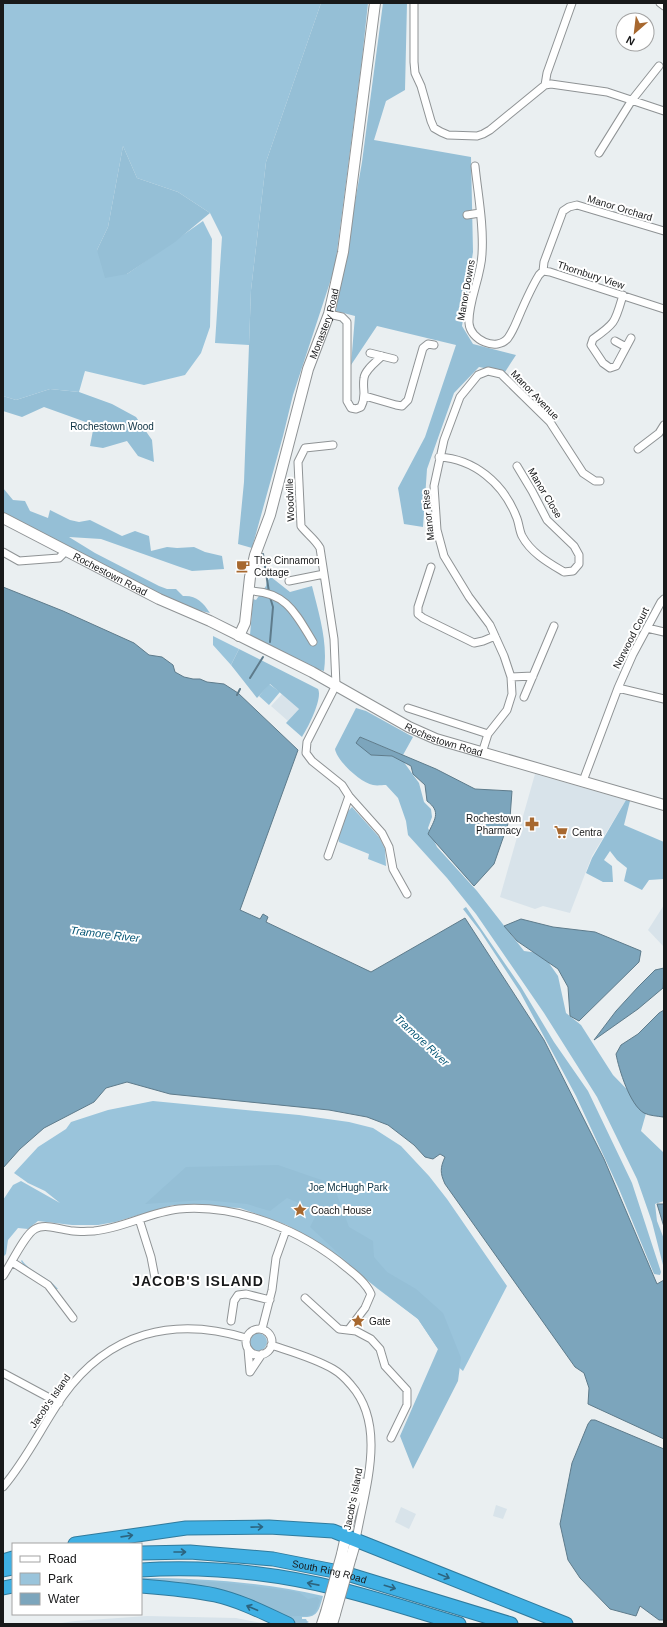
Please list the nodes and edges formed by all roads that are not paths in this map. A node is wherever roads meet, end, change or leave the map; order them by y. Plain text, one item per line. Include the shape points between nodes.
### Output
1 (375, 3) edge
2 (414, 3) edge
3 (572, 3) edge
4 (660, 3) edge
5 (664, 6) edge
6 (659, 66) dead end
7 (545, 85) junction
8 (632, 100) junction
9 (664, 111) edge
10 (599, 153) dead end
11 (474, 166) dead end
12 (480, 213) junction
13 (467, 215) dead end
14 (664, 232) edge
15 (543, 271) junction
16 (622, 295) junction
17 (664, 309) edge
18 (329, 314) junction
19 (631, 338) dead end
20 (504, 341) joint
21 (615, 341) dead end
22 (434, 345) dead end
23 (626, 347) junction
24 (370, 353) dead end
25 (382, 356) junction
26 (394, 359) dead end
27 (501, 374) joint
28 (365, 396) junction
29 (664, 425) edge
30 (333, 445) dead end
31 (638, 449) dead end
32 (439, 457) junction
33 (517, 466) dead end
34 (600, 481) dead end
35 (3, 518) edge
36 (66, 551) junction
37 (3, 552) edge
38 (431, 567) dead end
39 (324, 574) junction
40 (289, 582) dead end
41 (249, 591) junction
42 (664, 599) edge
43 (554, 626) dead end
44 (647, 628) junction
45 (664, 632) edge
46 (239, 636) junction
47 (495, 636) junction
48 (313, 642) dead end
49 (533, 676) junction
50 (511, 677) junction
51 (336, 685) junction
52 (618, 688) junction
53 (524, 697) dead end
54 (664, 699) edge
55 (408, 708) dead end
56 (488, 734) junction
57 (482, 753) junction
58 (583, 781) junction
59 (349, 796) junction
60 (664, 805) edge
61 (328, 856) dead end
62 (407, 894) dead end
63 (139, 1219) junction
64 (286, 1230) junction
65 (12, 1262) junction
66 (3, 1276) edge
67 (156, 1283) dead end
68 (304, 1298) dead end
69 (270, 1300) junction
70 (73, 1318) dead end
71 (231, 1321) dead end
72 (262, 1329) junction
73 (349, 1329) junction
74 (246, 1338) junction
75 (271, 1344) junction
76 (248, 1349) junction
77 (262, 1354) junction
78 (3, 1373) edge
79 (59, 1403) junction
80 (391, 1438) dead end
81 (3, 1487) edge
82 (351, 1538) junction
83 (82, 1543) edge
84 (142, 1553) edge
85 (142, 1570) edge
86 (142, 1586) edge
87 (331, 1617) edge
88 (288, 1624) edge
89 (322, 1624) edge
90 (459, 1624) edge
91 (511, 1624) edge
92 (566, 1624) edge

1 - 18 main road, Monastery Road via 343,252
2 - 7 street via 415,73 434,128 448,135 483,134
3 - 7 street
4 - 5 street
6 - 8 street
7 - 8 street via 607,92
8 - 9 street
8 - 10 street
11 - 12 street, Manor Downs
12 - 13 street
12 - 20 street, Manor Downs via 482,254 469,325 476,337 484,342 494,345
14 - 15 street, Manor Orchard via 577,205 569,207 563,211
15 - 16 street, Thornbury View
15 - 20 street, Thornbury View via 538,274 513,330
16 - 17 street, Thornbury View
16 - 23 street via 615,320 610,327 593,339 591,345 603,363 610,368 616,366
18 - 28 street via 347,322 347,401 351,408 356,409 361,407
18 - 41 main road, Monastery Road via 308,369 270,515 255,556
19 - 23 street
21 - 23 street
22 - 28 street via 428,344 423,348 408,400 402,406
24 - 25 street
25 - 26 street
25 - 28 street via 366,372
27 - 32 street, Manor Rise via 488,371 478,375 460,397
27 - 34 street, Manor Avenue via 550,422 583,473 595,481
29 - 31 street via 659,433
30 - 39 street, Woodville via 305,448 298,462 301,526 316,540 320,548
32 - 33 street, Manor Close via 472,465 484,473 509,501 517,516 522,536 535,552 564,572 573,571 579,564 579,555 574,546 547,520
32 - 47 street, Manor Rise via 434,486 437,530 444,556
35 - 36 main road, Rochestown Road
36 - 37 street via 59,558 19,561
36 - 46 main road, Rochestown Road via 159,599
38 - 47 street via 418,614 474,643
39 - 40 street
39 - 51 street, Woodville via 334,639
41 - 46 main road, Monastery Road via 244,623
41 - 48 street via 264,591 292,608
42 - 44 street, Norwood Court
43 - 49 street
44 - 45 street
44 - 52 street, Norwood Court
46 - 51 main road, Rochestown Road
47 - 50 street, Manor Rise
49 - 50 street
49 - 53 street
50 - 56 street, Manor Rise via 512,694 507,710
51 - 57 main road, Rochestown Road via 409,727 436,739
51 - 59 street via 306,750 309,758 342,785
52 - 54 street
52 - 58 street, Norwood Court
55 - 56 street
56 - 57 street
57 - 58 main road, Rochestown Road
58 - 60 main road, Rochestown Road
59 - 61 street
59 - 62 street via 386,839 392,869
63 - 64 street via 162,1212 207,1209 252,1216
63 - 65 street via 95,1231 38,1227 29,1233
63 - 67 street
64 - 69 street via 276,1258
64 - 73 street via 332,1256 365,1284 370,1294 368,1303
65 - 66 street
65 - 70 street via 48,1284
68 - 73 street via 336,1327
69 - 71 street via 246,1294 238,1295 234,1301
69 - 72 street
72 - 74 street via 254,1330
72 - 75 street via 270,1336
73 - 80 street via 371,1339 380,1349 387,1369 407,1390 407,1405
74 - 76 street
74 - 79 street, Jacob's Island via 214,1330 179,1328 137,1336 118,1345 92,1364
75 - 77 street
75 - 82 street, Jacob's Island via 326,1364 340,1373 363,1403 372,1437 370,1461 354,1508
76 - 77 street via 254,1354
76 - 77 street via 250,1372
78 - 79 street
79 - 81 street, Jacob's Island
83 -> 82 highway via 186,1528 269,1527 333,1531
82 - 87 main road, bridge
82 -> 92 highway
84 -> 91 highway, South Ring Road via 190,1552 273,1559 344,1573
90 -> 85 highway, South Ring Road via 339,1589 278,1577 217,1570
88 -> 86 highway via 241,1603 204,1593
87 - 89 main road

